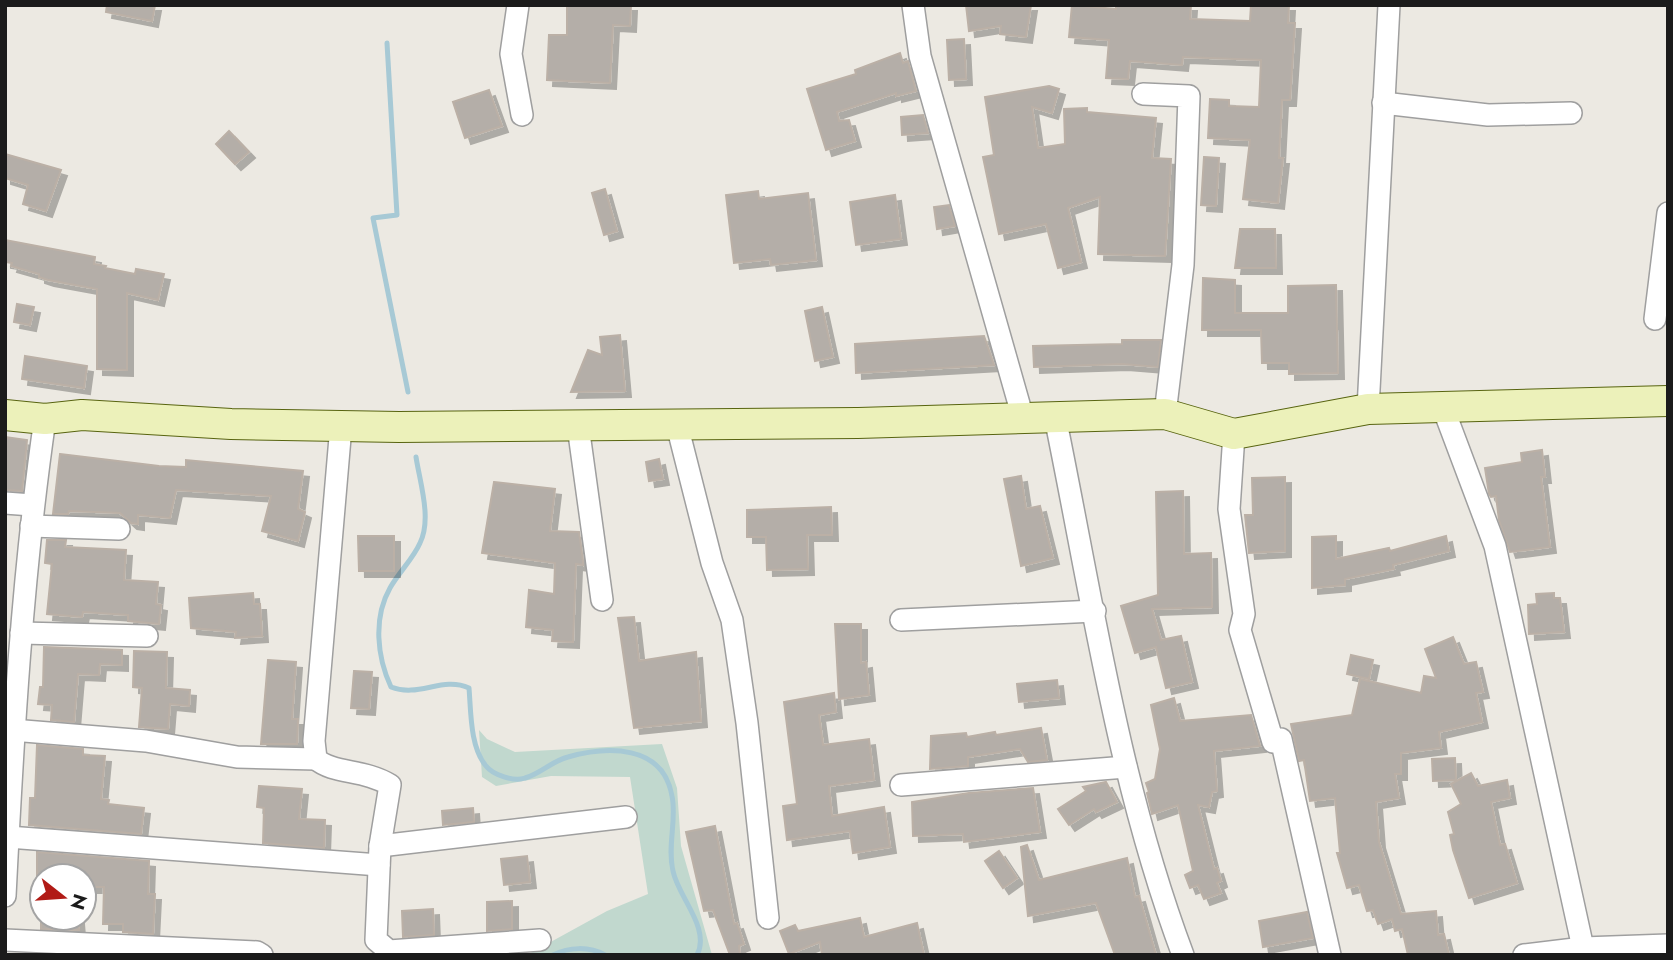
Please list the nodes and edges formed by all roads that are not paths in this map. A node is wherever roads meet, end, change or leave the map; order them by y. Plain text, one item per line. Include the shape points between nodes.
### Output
1 (518, 5) edge
2 (913, 5) edge
3 (1389, 5) edge
4 (1143, 94) dead end
5 (1383, 103) junction
6 (1571, 113) dead end
7 (522, 115) dead end
8 (1668, 213) edge
9 (1655, 320) dead end
10 (1668, 401) edge
11 (1442, 405) junction
12 (1368, 409) junction
13 (1166, 414) junction
14 (5, 415) edge
15 (1055, 417) junction
16 (1023, 418) junction
17 (45, 419) junction
18 (677, 425) junction
19 (341, 426) junction
20 (578, 426) junction
21 (1234, 434) junction
22 (5, 503) edge
23 (32, 516) junction
24 (119, 529) dead end
25 (602, 600) dead end
26 (1095, 611) junction
27 (901, 620) dead end
28 (21, 633) junction
29 (147, 636) dead end
30 (10, 722) edge
31 (316, 759) junction
32 (1126, 767) junction
33 (901, 785) dead end
34 (626, 817) dead end
35 (8, 837) junction
36 (380, 855) junction
37 (5, 895) edge
38 (768, 918) dead end
39 (5, 940) edge
40 (540, 940) dead end
41 (1668, 945) edge
42 (1583, 948) junction
43 (262, 955) edge
44 (1183, 955) edge
45 (1330, 955) edge
46 (1524, 955) edge

1 - 7 street via 511,54
2 - 16 street via 920,56
3 - 5 street
4 - 13 street via 1189,96 1183,265
5 - 6 street via 1488,115
5 - 12 street
8 - 9 street
10 - 11 street
11 - 12 street
11 - 42 street via 1495,546
12 - 21 street
13 - 15 street
13 - 21 street
14 - 17 street
15 - 16 street
15 - 26 street
16 - 18 street
17 - 19 street via 82,415
17 - 23 street
18 - 20 street
18 - 38 street via 712,563 732,620
19 - 20 street
19 - 31 street
20 - 25 street
21 - 45 street via 1229,509 1244,614 1240,630 1273,741 1282,739
22 - 23 street
23 - 24 street
23 - 28 street
26 - 27 street
26 - 32 street
28 - 29 street
28 - 30 street
30 - 31 street via 237,757
30 - 35 street
31 - 36 street via 325,767 373,775 390,785
32 - 33 street
32 - 44 street via 1159,891
34 - 36 street
35 - 36 street
35 - 37 street
36 - 40 street via 376,940 389,951
39 - 43 street
41 - 42 street
42 - 46 street

